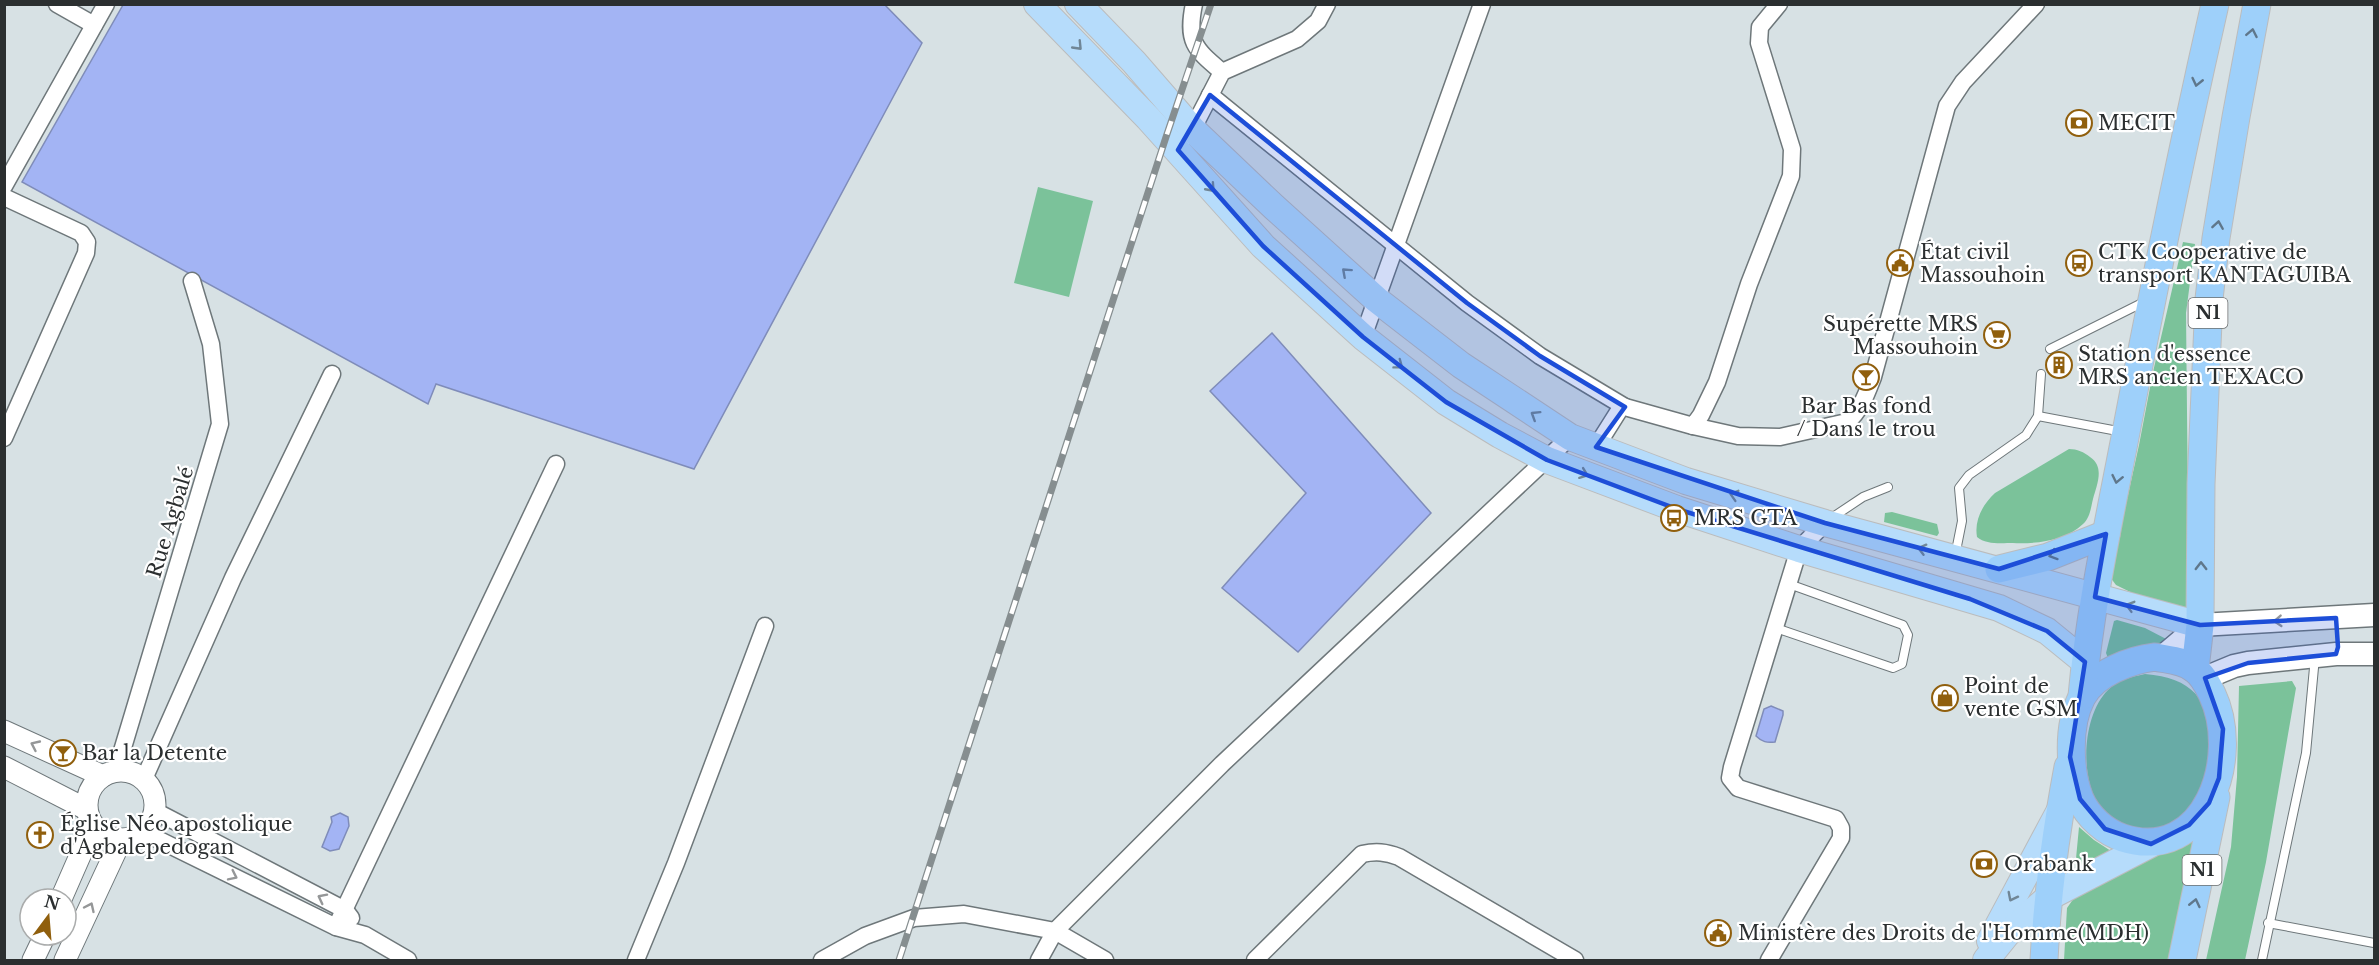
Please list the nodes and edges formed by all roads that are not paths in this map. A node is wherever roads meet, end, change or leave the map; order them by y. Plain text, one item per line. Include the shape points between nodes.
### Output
1 (57, 4) edge
2 (105, 4) edge
3 (1037, 4) edge
4 (1078, 4) edge
5 (1194, 4) edge
6 (1327, 4) edge
7 (1482, 4) edge
8 (1779, 4) edge
9 (2036, 4) edge
10 (2215, 4) edge
11 (2257, 4) edge
12 (94, 25) junction
13 (1222, 72) junction
14 (1210, 95) junction
15 (1193, 130) junction
16 (1178, 150) junction
17 (4, 186) edge
18 (4, 196) edge
19 (1396, 247) junction
20 (192, 281) dead end
21 (2152, 298) junction
22 (1377, 300) junction
23 (1363, 337) junction
24 (2050, 349) dead end
25 (332, 374) dead end
26 (2041, 374) dead end
27 (1625, 407) junction
28 (2038, 416) junction
29 (1693, 426) junction
30 (2126, 432) junction
31 (1570, 437) junction
32 (4, 438) edge
33 (1596, 447) junction
34 (1547, 460) junction
35 (556, 464) dead end
36 (1888, 487) dead end
37 (1825, 523) junction
38 (2106, 534) junction
39 (1799, 549) junction
40 (1955, 558) junction
41 (1999, 569) junction
42 (1789, 584) junction
43 (2095, 597) junction
44 (2374, 615) edge
45 (2313, 618) junction
46 (2336, 618) junction
47 (2200, 625) junction
48 (765, 626) dead end
49 (1776, 628) junction
50 (2374, 654) edge
51 (2326, 655) junction
52 (2161, 658) junction
53 (2085, 662) junction
54 (2200, 674) junction
55 (2082, 696) junction
56 (4, 731) edge
57 (2070, 757) junction
58 (4, 767) edge
59 (110, 774) junction
60 (2219, 778) junction
61 (144, 779) junction
62 (2060, 809) junction
63 (155, 811) junction
64 (90, 818) junction
65 (143, 832) junction
66 (121, 840) junction
67 (2151, 844) junction
68 (65, 887) edge
69 (2049, 897) junction
70 (345, 910) junction
71 (2268, 923) junction
72 (336, 927) junction
73 (1055, 931) junction
74 (365, 935) junction
75 (2374, 943) edge
76 (65, 960) edge
77 (408, 960) edge
78 (636, 960) edge
79 (822, 960) edge
80 (1039, 960) edge
81 (1105, 960) edge
82 (1255, 960) edge
83 (1575, 960) edge
84 (1769, 960) edge
85 (1980, 960) edge
86 (1986, 960) edge
87 (2044, 960) edge
88 (2182, 960) edge
89 (2262, 960) edge

1 - 12 street
2 - 12 street
3 -> 16 main road
4 - 15 main road
5 - 13 street via 1190,30 1196,50
6 - 13 street via 1318,21 1297,39
7 - 19 street
8 - 29 street via 1760,27 1759,43 1792,149 1791,176 1749,284 1717,382
9 - 29 street via 1963,82 1947,106 1873,377 1854,416 1847,422 1780,437 1738,436
10 -> 21 highway
47 -> 11 highway, N1 via 2209,299
12 - 17 street
13 - 14 street
14 - 15 street
14 - 19 street
15 - 16 street
22 -> 15 main road
16 -> 23 main road via 1263,246
18 - 32 street via 81,233 87,242 86,254
19 - 22 street
19 - 27 street via 1540,356
20 - 59 street, Rue Agbalé via 211,344 220,424
21 - 24 lane
21 - 30 highway
22 - 23 street
31 -> 22 main road via 1461,365
23 -> 34 main road via 1446,402
25 - 61 street via 233,578
26 - 28 lane
27 - 29 street
27 - 33 street
28 - 30 lane
28 - 40 lane via 2026,435 1969,475 1959,488 1962,521
30 -> 38 highway
31 - 33 main road
31 - 34 street
37 -> 33 main road via 1686,481
34 -> 39 main road
34 - 73 street via 1222,764
35 - 70 street
36 - 37 lane via 1863,497
37 - 39 street
40 -> 37 main road
38 -> 41 highway via 2048,557
38 - 43 highway
39 - 42 street
39 - 53 main road via 1999,608 2047,631
40 - 41 main road
41 - 43 main road
42 - 49 street
42 - 49 lane via 1902,625 1908,635 1902,664 1893,669
47 -> 43 main road
43 - 53 highway
44 - 46 main road
45 - 46 main road
45 -> 47 main road
45 - 51 main road via 2311,637
46 - 51 main road via 2338,638
47 - 52 main road
47 - 54 highway, N1
48 - 78 street
49 - 84 street via 1730,778 1738,788 1836,819 1842,833
50 - 51 main road
51 - 54 main road via 2248,663
51 - 71 lane
52 - 54 highway via 2180,662
52 - 55 highway via 2135,659 2114,668
53 - 55 highway
54 - 60 highway, N1 via 2216,702 2223,729
55 - 57 highway
59 -> 56 street
57 - 62 highway
57 - 67 highway via 2080,799 2091,817 2119,837
58 - 64 street
59 - 61 street via 129,772
59 - 64 street via 93,784 87,796
60 - 67 highway, N1 via 2209,803 2189,825 2176,835
88 -> 60 highway, N1
61 - 63 street via 155,799
62 - 69 highway
62 -> 85 main road
63 - 65 street
70 -> 63 street
64 - 66 street via 106,836
64 - 68 street
65 - 66 street
65 -> 72 street
76 -> 66 street
67 - 69 main road
69 - 86 main road via 2007,934
69 - 87 highway
70 - 72 street
70 - 74 street
71 - 75 lane
71 - 89 lane
72 - 74 street
73 - 79 street via 964,914 914,918 865,936
73 - 80 street
73 - 81 street
74 - 77 street
82 - 83 street via 1362,854 1374,851 1399,857

